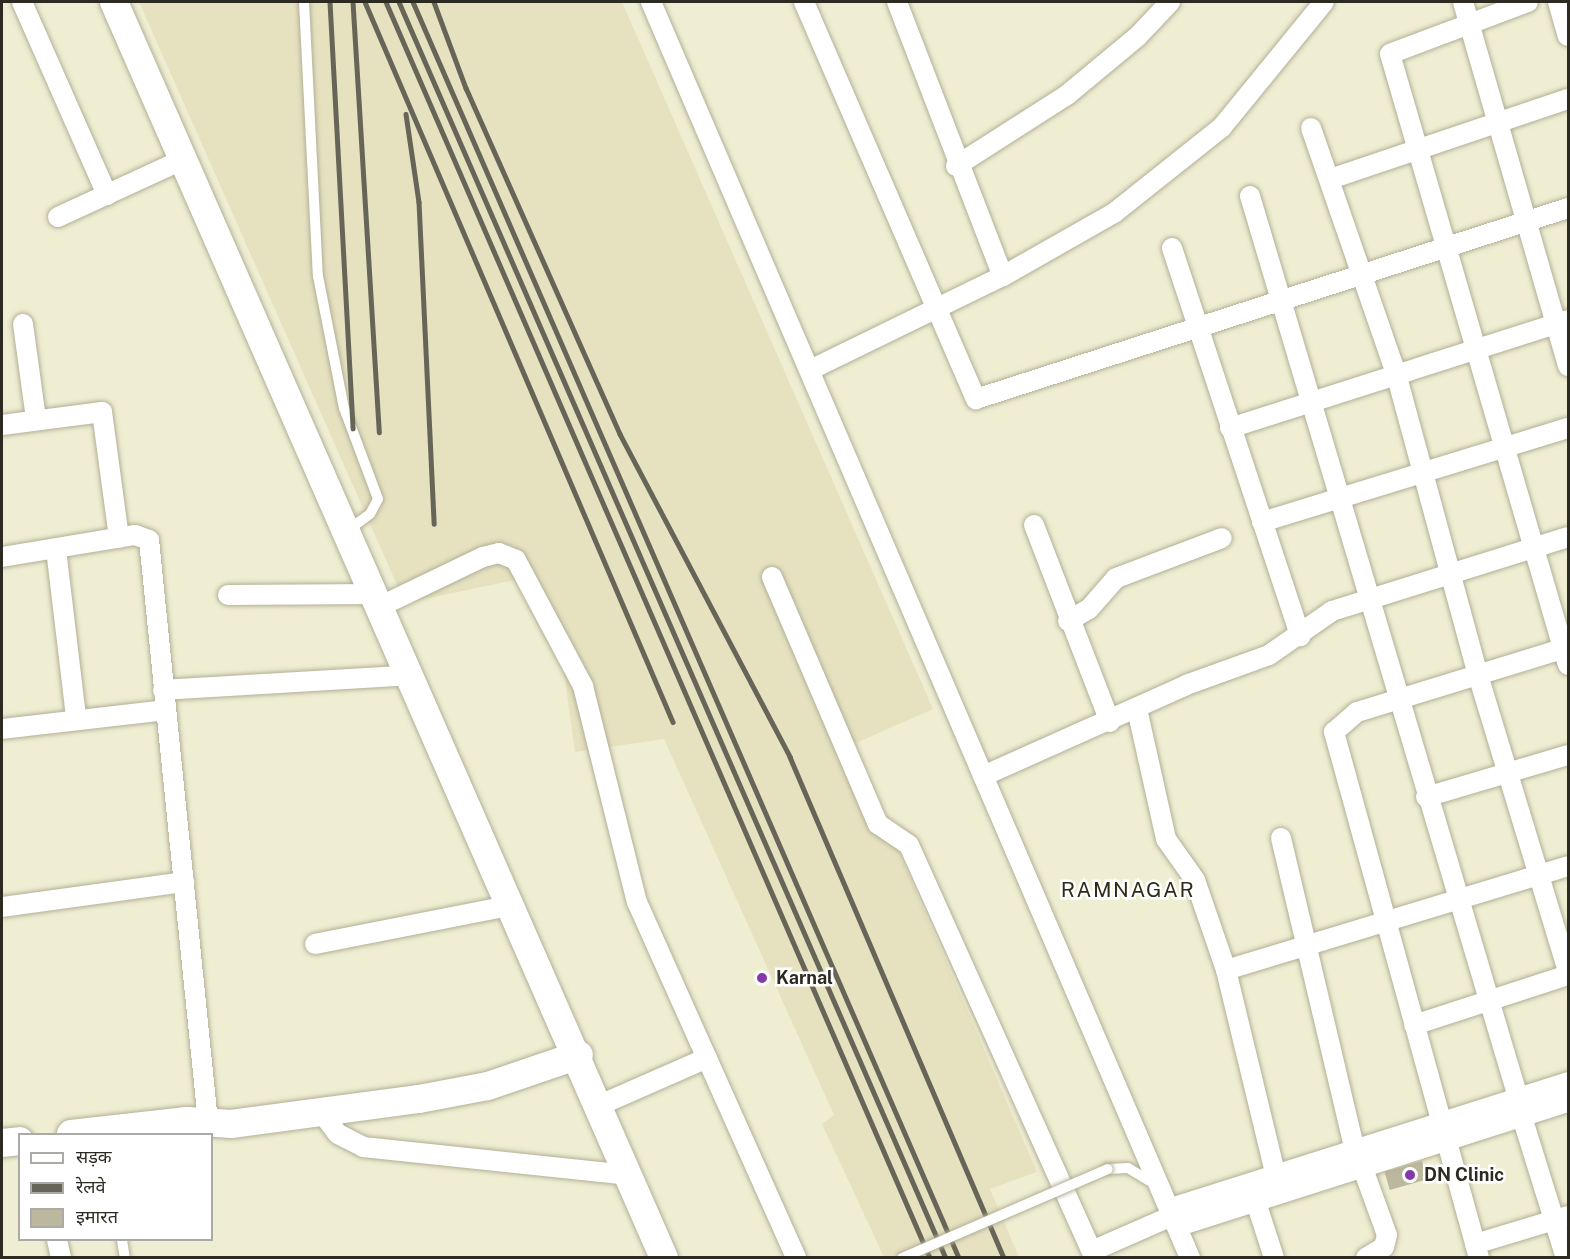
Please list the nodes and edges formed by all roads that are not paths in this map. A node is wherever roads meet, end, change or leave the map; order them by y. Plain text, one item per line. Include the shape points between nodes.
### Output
1 (22, 2) edge
2 (114, 2) edge
3 (304, 2) edge
4 (651, 2) edge
5 (804, 2) edge
6 (899, 2) edge
7 (1170, 2) edge
8 (1324, 2) edge
9 (1463, 2) edge
10 (1528, 2) edge
11 (1558, 2) edge
12 (1469, 23) junction
13 (1569, 36) edge
14 (1569, 99) edge
15 (1495, 123) junction
16 (1311, 128) dead end
17 (1417, 150) junction
18 (184, 159) junction
19 (956, 166) junction
20 (1330, 179) junction
21 (107, 195) junction
22 (1250, 196) dead end
23 (1569, 208) edge
24 (58, 217) dead end
25 (1526, 223) junction
26 (1448, 247) junction
27 (1172, 248) dead end
28 (1003, 276) junction
29 (1364, 276) junction
30 (1282, 303) junction
31 (934, 310) junction
32 (1562, 322) edge
33 (23, 324) dead end
34 (1198, 329) junction
35 (1476, 351) junction
36 (1569, 366) edge
37 (810, 370) junction
38 (1397, 377) junction
39 (1315, 403) junction
40 (36, 419) junction
41 (2, 425) edge
42 (1230, 428) junction
43 (1569, 428) edge
44 (1507, 446) junction
45 (1423, 473) junction
46 (1342, 498) junction
47 (1262, 522) junction
48 (1034, 525) dead end
49 (348, 530) junction
50 (1569, 537) edge
51 (119, 538) junction
52 (1222, 538) dead end
53 (1532, 548) junction
54 (56, 549) junction
55 (2, 557) edge
56 (1453, 572) junction
57 (772, 577) dead end
58 (228, 595) dead end
59 (1369, 599) junction
60 (379, 600) junction
61 (1068, 621) junction
62 (1300, 636) junction
63 (1567, 654) edge
64 (412, 675) junction
65 (1478, 675) junction
66 (163, 690) junction
67 (1396, 700) junction
68 (1137, 709) junction
69 (165, 710) junction
70 (76, 717) junction
71 (1110, 722) junction
72 (2, 729) edge
73 (1569, 755) edge
74 (1508, 773) junction
75 (983, 776) junction
76 (1426, 797) junction
77 (1281, 838) dead end
78 (1569, 866) edge
79 (1539, 875) junction
80 (184, 882) junction
81 (1457, 899) junction
82 (513, 905) junction
83 (2, 907) edge
84 (1384, 926) junction
85 (315, 944) dead end
86 (1304, 948) junction
87 (1226, 970) junction
88 (1569, 973) edge
89 (1488, 1000) junction
90 (1414, 1026) junction
91 (579, 1054) junction
92 (707, 1058) junction
93 (1569, 1082) edge
94 (1569, 1102) edge
95 (1520, 1107) junction
96 (322, 1113) junction
97 (603, 1113) junction
98 (1440, 1121) junction
99 (215, 1127) edge
100 (92, 1133) edge
101 (18, 1141) edge
102 (1444, 1141) junction
103 (2, 1143) edge
104 (1353, 1148) junction
105 (18, 1161) edge
106 (2, 1163) edge
107 (1362, 1166) junction
108 (1275, 1172) junction
109 (628, 1175) junction
110 (1162, 1190) junction
111 (1255, 1199) junction
112 (1174, 1216) junction
113 (1561, 1218) edge
114 (57, 1241) edge
115 (122, 1241) edge
116 (1477, 1251) edge
117 (1094, 1254) edge
118 (61, 1257) edge
119 (125, 1257) edge
120 (664, 1257) edge
121 (677, 1257) edge
122 (796, 1257) edge
123 (902, 1257) edge
124 (1190, 1257) edge
125 (1274, 1257) edge
126 (1366, 1257) edge
127 (1566, 1257) edge

1 - 21 street
2 - 18 street
3 - 49 lane via 318,276 344,408 378,499 370,514
4 - 37 street
5 - 31 street
6 - 19 street
7 - 19 street via 1138,36 1067,95
8 - 28 street via 1222,127 1114,213
9 - 12 street
10 - 12 street
11 - 13 street
12 - 15 street
12 - 17 street via 1390,54
14 - 15 street
15 - 17 street
15 - 25 street
16 - 20 street
17 - 20 street
17 - 26 street
18 - 21 street
18 - 49 street
19 - 28 street
20 - 29 street
21 - 24 street
22 - 30 street
23 - 25 street
25 - 26 street
25 - 32 street
26 - 29 street
26 - 35 street
27 - 34 street
28 - 31 street
29 - 30 street
29 - 38 street
30 - 34 street
30 - 39 street
31 - 34 street via 972,394 983,400
31 - 37 street
32 - 35 street
32 - 36 street
33 - 40 street
34 - 42 street
35 - 38 street
35 - 44 street
37 - 75 street
38 - 39 street
38 - 45 street
39 - 42 street
39 - 46 street
40 - 41 street
40 - 51 street via 102,412
42 - 47 street
43 - 44 street
44 - 45 street
44 - 53 street
45 - 46 street
45 - 56 street
46 - 47 street
46 - 59 street
47 - 62 street
48 - 61 street
49 - 60 street
50 - 53 street
51 - 54 street
51 - 66 street via 143,536 152,549
52 - 61 street via 1116,578 1089,609
53 - 56 street
53 - 63 street
54 - 55 street
54 - 70 street
56 - 59 street
56 - 65 street
57 - 117 street via 878,824 909,845
58 - 60 street
59 - 62 street via 1332,611
59 - 67 street
60 - 64 street
60 - 92 street via 483,557 499,553 516,560 583,686 626,872
61 - 71 street
62 - 68 street via 1249,664
63 - 65 street
64 - 66 street
64 - 82 street
65 - 67 street
65 - 74 street
66 - 69 street
67 - 76 street
67 - 84 street via 1357,712 1334,732
68 - 71 street
68 - 87 street via 1166,839 1198,886
69 - 70 street
69 - 80 street
70 - 72 street
71 - 75 street
73 - 74 street
74 - 76 street
74 - 79 street
75 - 110 street
76 - 81 street
77 - 86 street
78 - 79 street
79 - 81 street
79 - 88 street
80 - 83 street
80 - 99 street
81 - 84 street
81 - 89 street
82 - 85 street
82 - 91 street
84 - 86 street
84 - 90 street
86 - 87 street
86 - 104 street
87 - 108 street
88 - 89 street
89 - 90 street
89 - 95 street
90 - 98 street
91 - 96 street via 488,1086
91 - 97 street
92 - 97 street
92 - 122 street
93 - 95 street
94 - 95 street
95 - 98 street
95 - 102 street
95 - 113 street
96 - 99 street
96 - 109 street via 338,1134 363,1147
97 - 109 street
97 - 121 lane via 619,1129
98 - 102 street
98 - 104 street
99 - 100 street
101 - 103 street
102 - 107 street
102 - 116 street
104 - 108 street
105 - 106 street
107 - 111 street
107 - 126 street via 1387,1235 1384,1247
108 - 112 street
109 - 120 street
110 - 112 street
110 - 123 lane, bridge via 1128,1168 1108,1169
111 - 112 street
111 - 125 street
112 - 117 street
112 - 124 street
113 - 116 street
113 - 127 street
114 - 118 street
115 - 119 lane

